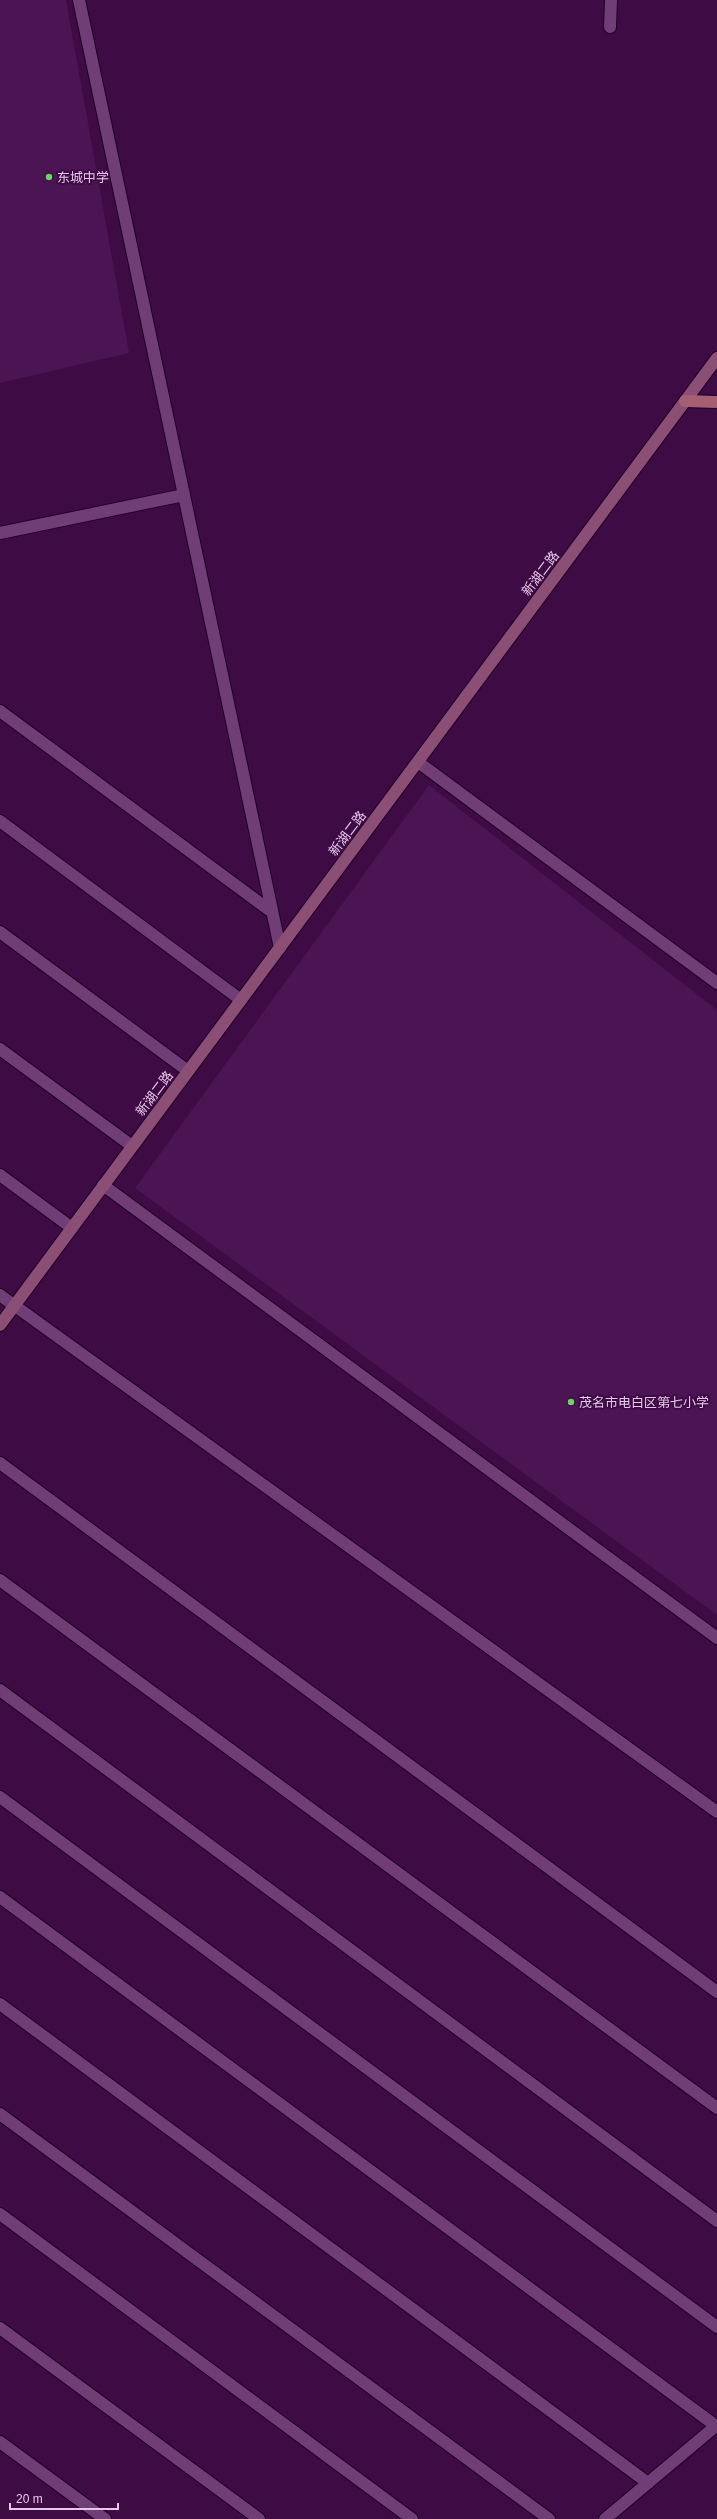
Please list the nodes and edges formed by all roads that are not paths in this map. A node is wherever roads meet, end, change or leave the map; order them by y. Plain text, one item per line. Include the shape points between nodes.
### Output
1 (79, 0) edge
2 (612, 0) edge
3 (610, 27) dead end
4 (717, 358) edge
5 (685, 401) junction
6 (717, 402) edge
7 (184, 495) junction
8 (0, 533) edge
9 (0, 711) edge
10 (418, 762) junction
11 (0, 821) edge
12 (272, 912) junction
13 (0, 932) edge
14 (280, 948) junction
15 (717, 983) edge
16 (241, 1000) junction
17 (0, 1049) edge
18 (188, 1070) junction
19 (132, 1146) junction
20 (0, 1175) edge
21 (103, 1185) junction
22 (72, 1228) junction
23 (0, 1296) edge
24 (14, 1306) junction
25 (0, 1325) edge
26 (0, 1463) edge
27 (0, 1580) edge
28 (717, 1638) edge
29 (0, 1690) edge
30 (0, 1797) edge
31 (717, 1812) edge
32 (0, 1897) edge
33 (717, 1992) edge
34 (0, 2004) edge
35 (717, 2108) edge
36 (0, 2114) edge
37 (0, 2214) edge
38 (717, 2221) edge
39 (717, 2327) edge
40 (0, 2328) edge
41 (717, 2426) edge
42 (0, 2442) edge
43 (648, 2483) junction
44 (105, 2519) edge
45 (259, 2519) edge
46 (412, 2519) edge
47 (549, 2519) edge
48 (605, 2519) edge

1 - 7 street
2 - 3 street
4 - 5 main road, 新湖二路
5 - 6 main road
5 - 10 main road, 新湖二路
7 - 8 street
7 - 12 street
9 - 12 street
10 - 14 main road, 新湖二路
10 - 15 street
11 - 16 street
12 - 14 street
13 - 18 street
14 - 16 main road, 新湖二路
16 - 18 main road, 新湖二路
17 - 19 street
18 - 19 main road, 新湖二路
19 - 21 main road, 新湖二路
20 - 22 street
21 - 22 main road, 新湖二路
21 - 28 street
22 - 24 main road, 新湖二路
23 - 24 street
24 - 25 main road, 新湖二路
24 - 31 street
26 - 33 street
27 - 35 street
29 - 38 street
30 - 39 street
32 - 41 street
34 - 43 street
36 - 47 street
37 - 46 street
40 - 45 street
41 - 43 street
42 - 44 street
43 - 48 street

